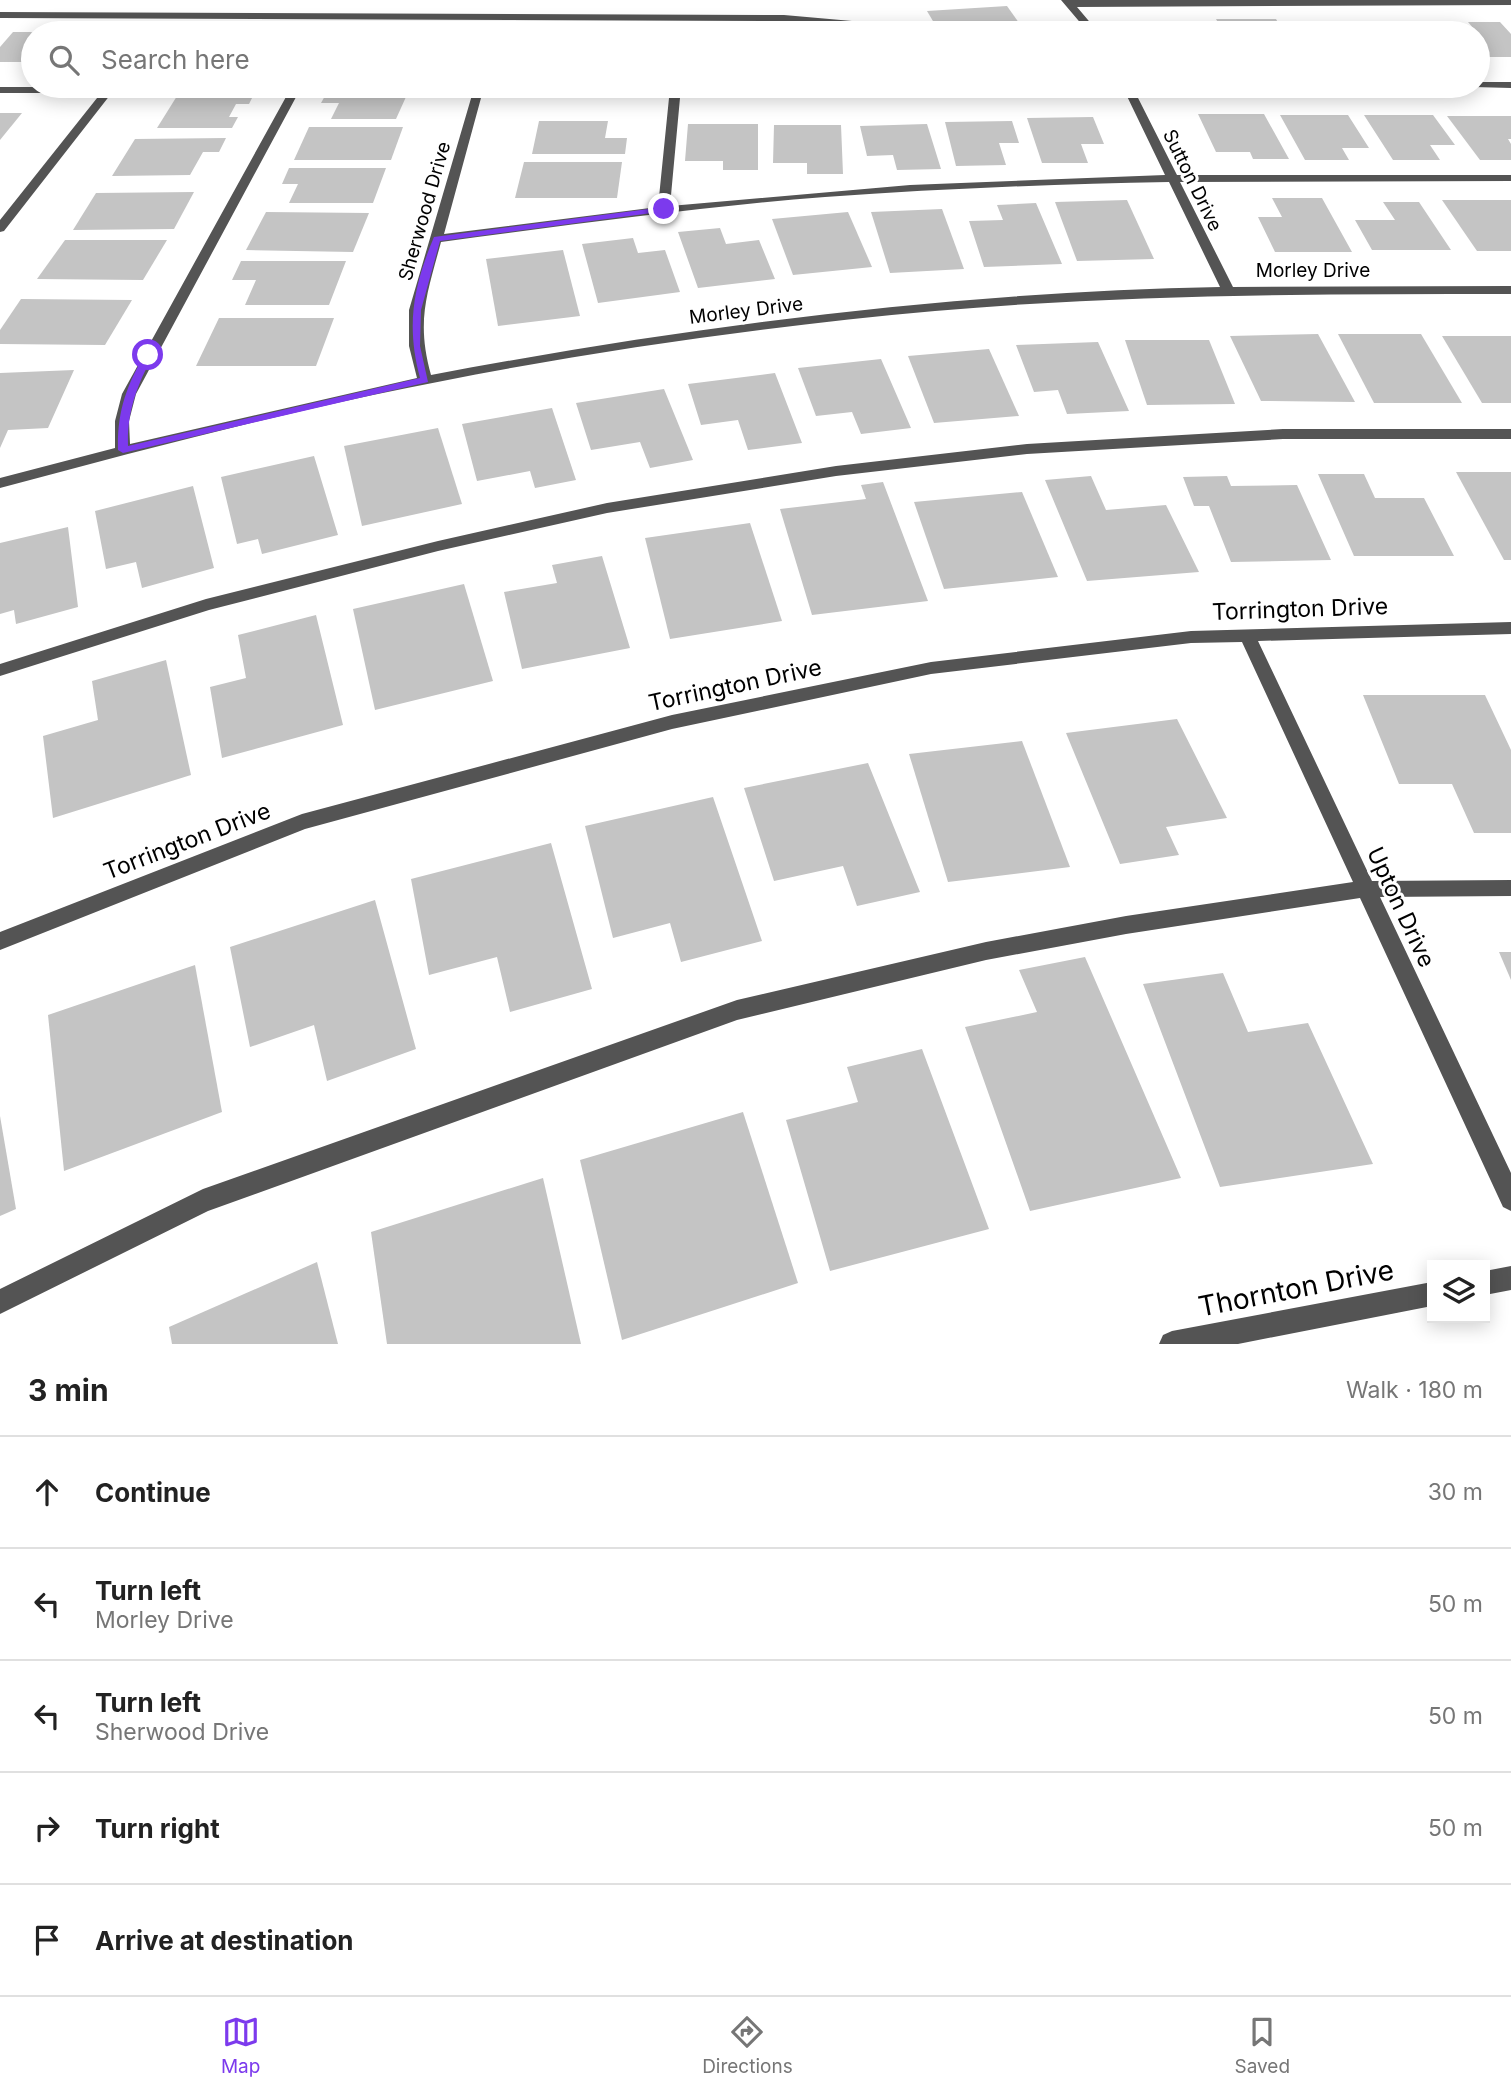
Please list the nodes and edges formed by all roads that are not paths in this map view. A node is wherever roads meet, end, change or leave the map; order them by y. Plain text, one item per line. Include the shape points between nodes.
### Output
1 (1066, 2) edge
2 (1511, 2) edge
3 (0, 15) edge
4 (285, 21) edge
5 (445, 21) edge
6 (818, 21) edge
7 (1083, 21) edge
8 (1490, 85) edge
9 (1511, 85) edge
10 (0, 90) edge
11 (21, 90) edge
12 (102, 98) edge
13 (290, 98) edge
14 (476, 98) edge
15 (675, 98) edge
16 (1134, 98) edge
17 (1172, 177) junction
18 (1511, 178) edge
19 (664, 209) junction
20 (0, 228) edge
21 (437, 239) junction
22 (1228, 290) junction
23 (1511, 290) edge
24 (425, 380) junction
25 (1511, 434) edge
26 (123, 450) junction
27 (0, 483) edge
28 (1511, 628) edge
29 (1247, 635) junction
30 (0, 670) edge
31 (1511, 888) edge
32 (1365, 889) junction
33 (0, 941) edge
34 (1511, 1199) edge
35 (1511, 1278) edge
36 (1490, 1282) edge
37 (1427, 1295) edge
38 (0, 1302) edge
39 (1172, 1344) edge

1 - 2 street
1 - 7 street
3 - 4 street
5 - 6 street
8 - 9 street
10 - 11 street
12 - 20 street
13 - 26 street via 129,394 122,421
14 - 21 street, Sherwood Drive
15 - 19 street
16 - 17 street, Sutton Drive
17 - 18 street
17 - 19 street via 826,194
17 - 22 street, Sutton Drive
19 - 21 street
21 - 24 street, Sherwood Drive via 416,310 416,346
22 - 23 street, Morley Drive
22 - 24 street, Morley Drive via 879,313 712,332
24 - 26 street, Morley Drive
25 - 30 street via 1283,433 1027,449 836,471 607,508 438,546 206,605
26 - 27 street, Morley Drive
28 - 29 street, Torrington Drive
29 - 32 street, Upton Drive
29 - 33 street, Torrington Drive via 1191,637 931,668 673,722 302,822
31 - 32 street
32 - 34 street, Upton Drive
32 - 38 street via 986,951 737,1010 203,1201
35 - 36 street
37 - 39 street, Thornton Drive

